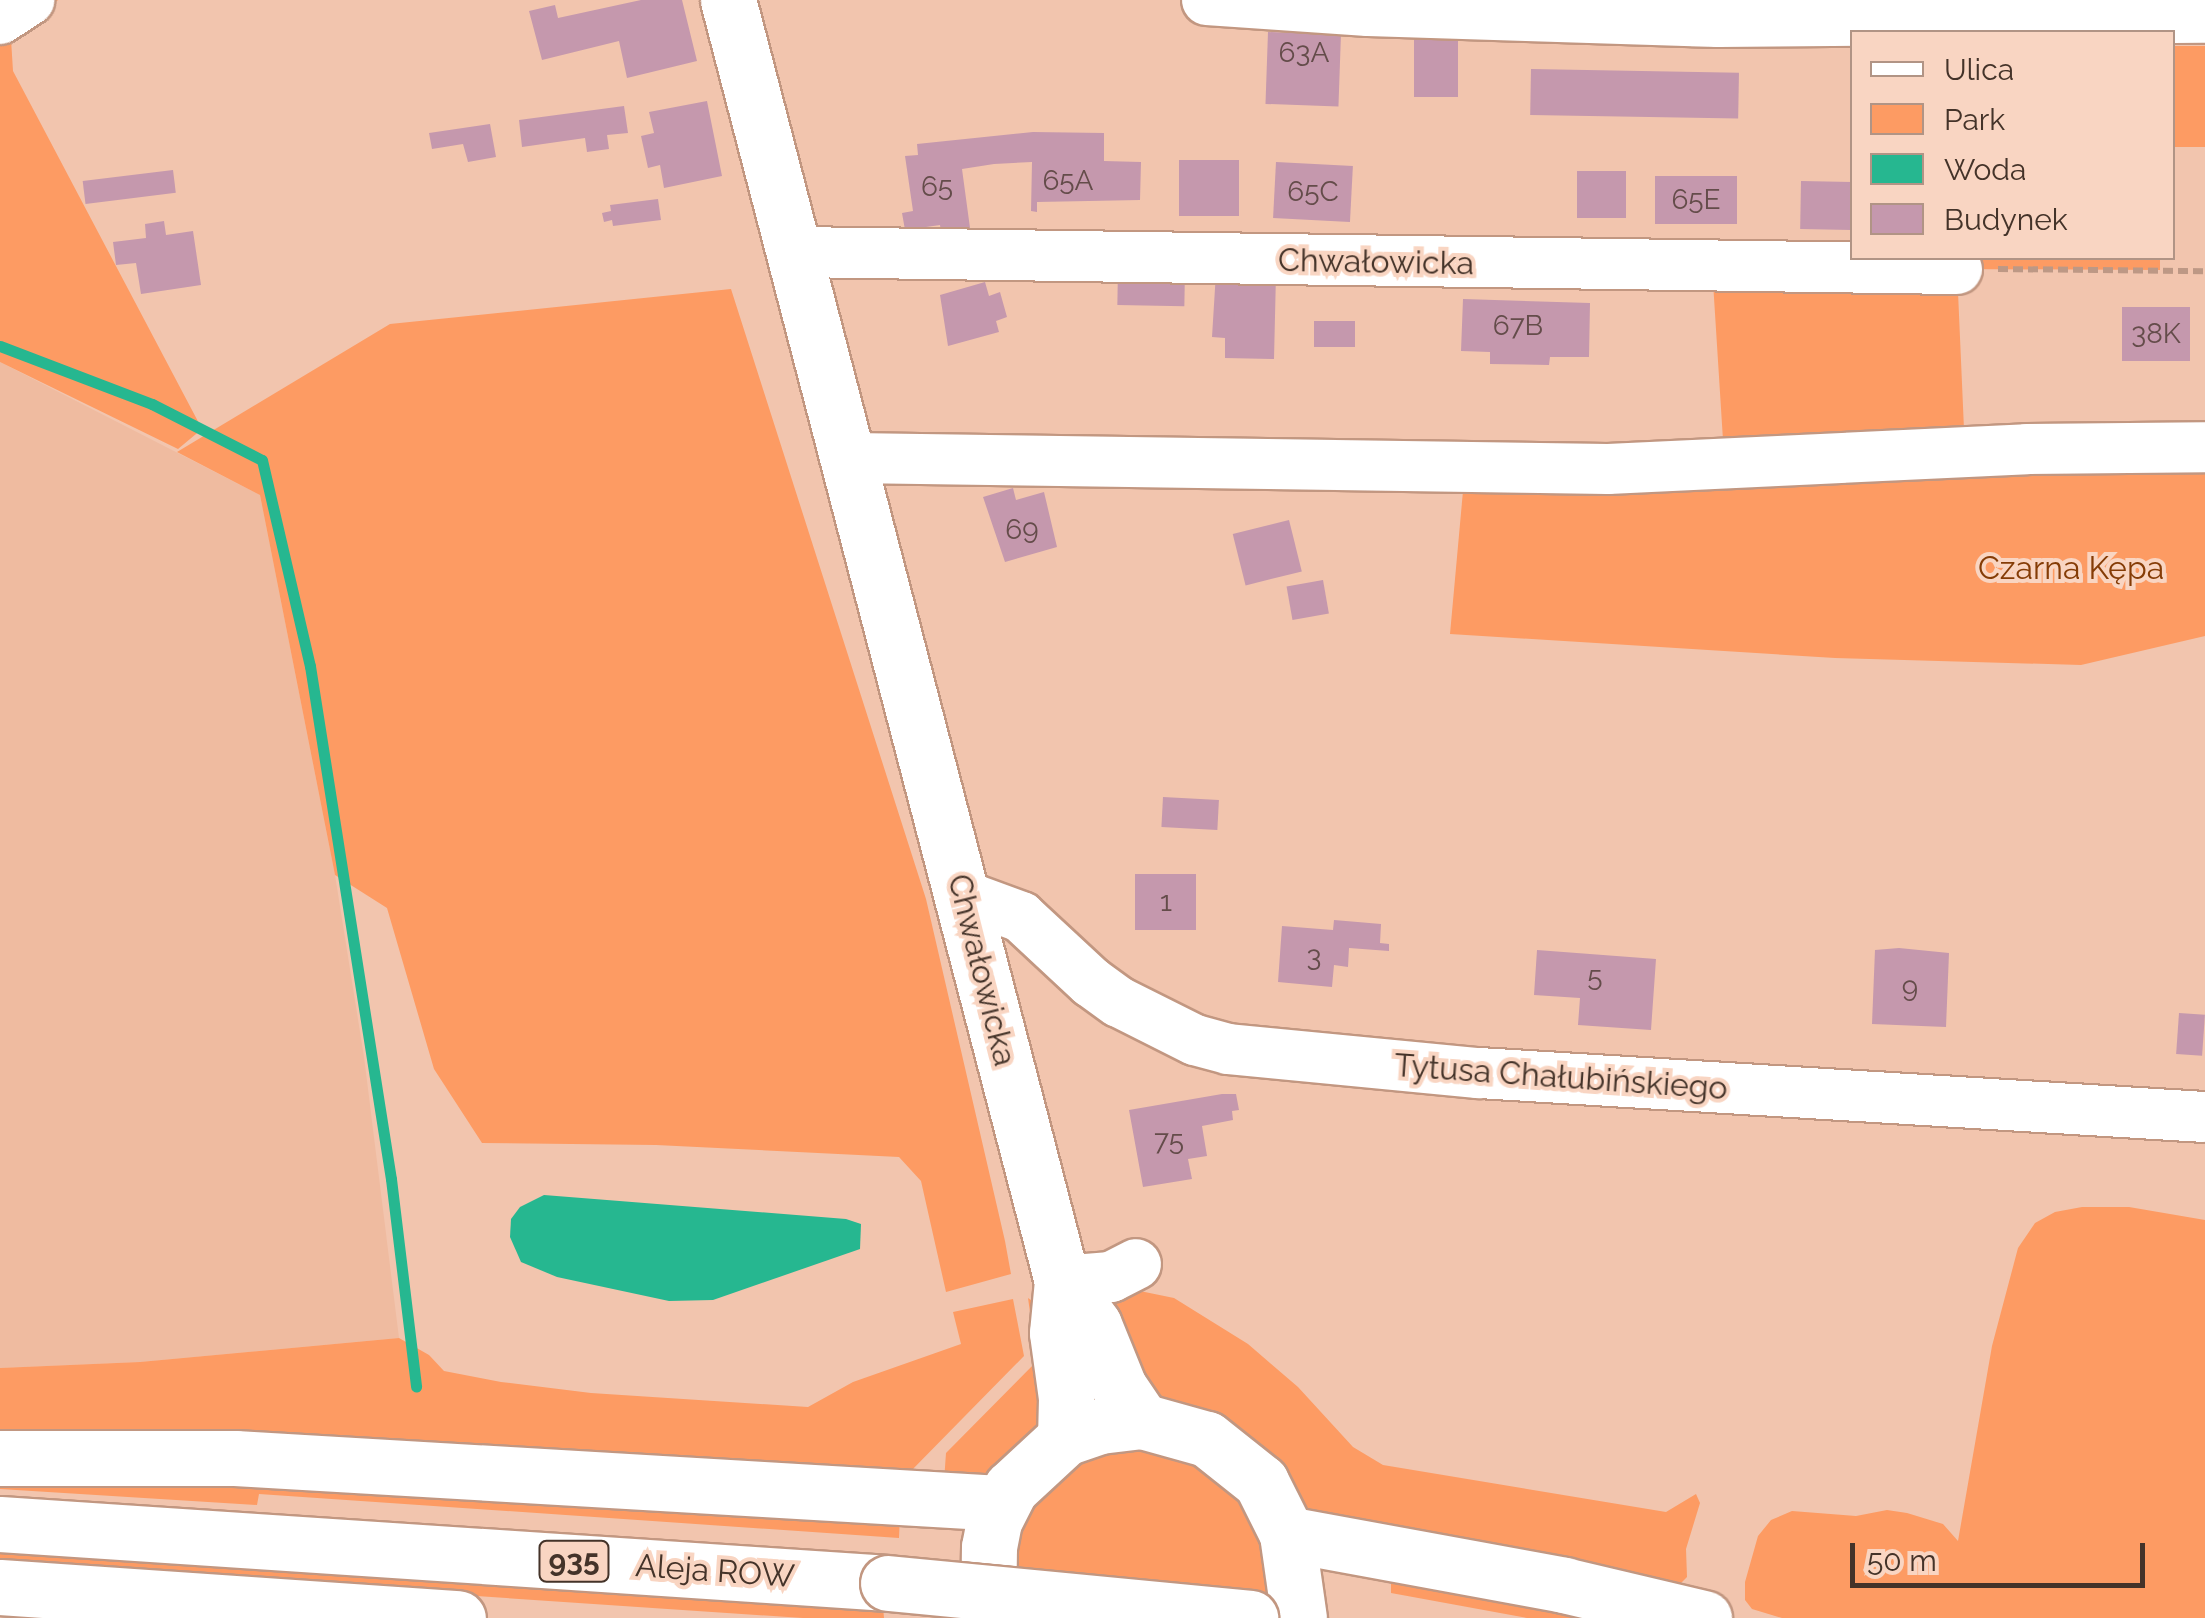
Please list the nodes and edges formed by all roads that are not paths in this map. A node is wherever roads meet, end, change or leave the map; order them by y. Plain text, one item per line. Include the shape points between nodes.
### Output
1 (30, 0) edge
2 (728, 0) edge
3 (1207, 0) edge
4 (2205, 18) edge
5 (0, 19) edge
6 (796, 252) junction
7 (1956, 268) road end
8 (2205, 447) edge
9 (851, 458) junction
10 (964, 896) junction
11 (2205, 1117) edge
12 (1136, 1264) dead end
13 (1062, 1281) junction
14 (1142, 1421) junction
15 (1065, 1438) junction
16 (0, 1458) edge
17 (1002, 1503) junction
18 (0, 1524) edge
19 (1287, 1534) junction
20 (0, 1587) edge
21 (458, 1618) edge
22 (988, 1618) edge
23 (1250, 1618) edge
24 (1299, 1618) edge
25 (1704, 1618) edge

1 - 5 street
2 - 6 main road, Chwałowicka
3 - 4 street via 1718,22
6 - 7 street, Chwałowicka
6 - 9 main road, Chwałowicka
8 - 9 street via 1608,469
9 - 10 main road, Chwałowicka
10 - 11 street, Tytusa Chałubińskiego via 1021,916 1119,1002 1228,1049 1479,1073
10 - 13 main road, Chwałowicka
12 - 13 street via 1112,1278
13 - 14 main road, Chwałowicka via 1094,1325 1119,1387
13 - 15 main road, Chwałowicka via 1057,1334
14 - 15 main road
14 - 19 main road via 1186,1430 1228,1451 1261,1482
15 - 17 main road via 1023,1472
16 - 17 main road via 236,1458
17 - 22 main road via 988,1547
18 - 23 main road, Aleja ROW / 935, bridge via 888,1583
19 - 24 main road
19 - 25 main road
20 - 21 main road

